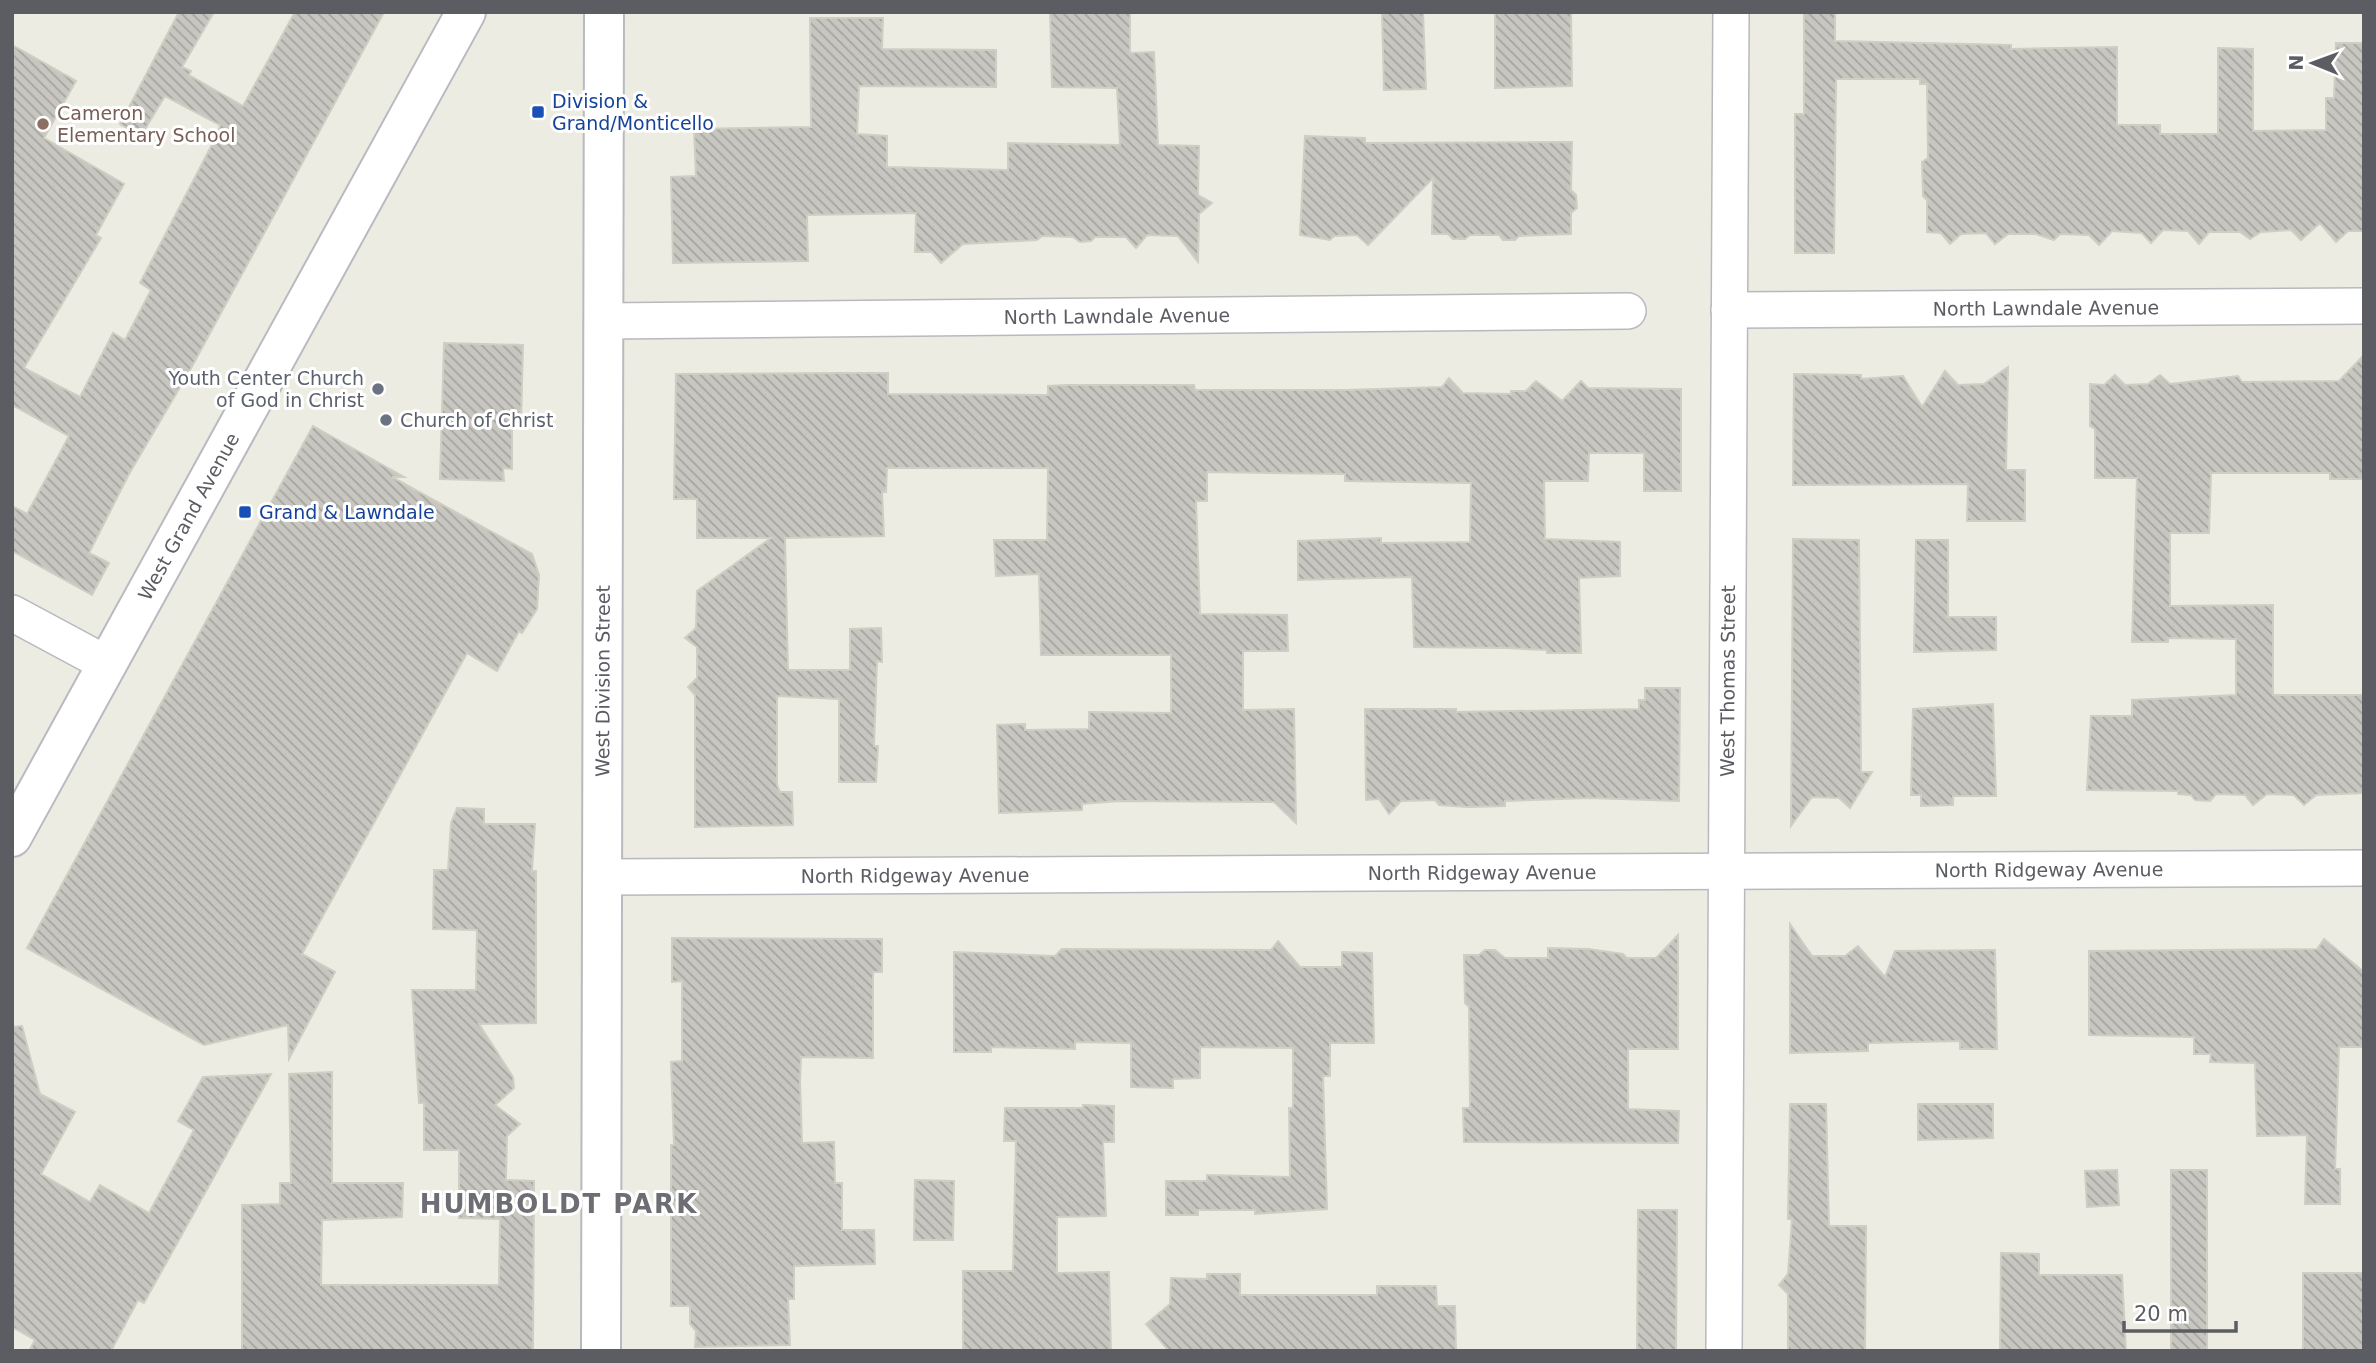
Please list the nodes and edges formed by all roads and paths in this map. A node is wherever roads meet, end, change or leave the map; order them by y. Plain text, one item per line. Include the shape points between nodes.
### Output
1 (466, 12) edge
2 (604, 12) edge
3 (1731, 12) edge
4 (2364, 306) edge
5 (1729, 310) junction
6 (1628, 311) dead end
7 (604, 321) junction
8 (12, 613) edge
9 (107, 664) junction
10 (12, 836) edge
11 (2364, 868) edge
12 (1727, 872) junction
13 (602, 877) junction
14 (601, 1351) edge
15 (1724, 1351) edge

1 - 9 main road, West Grand Avenue
2 - 7 main road, West Division Street
3 - 5 street, West Thomas Street
4 - 5 street, North Lawndale Avenue
5 - 12 street, West Thomas Street
6 - 7 street, North Lawndale Avenue
7 - 13 main road, West Division Street
8 - 9 street
9 - 10 main road, West Grand Avenue
11 - 12 street, North Ridgeway Avenue
12 - 13 street, North Ridgeway Avenue
12 - 15 street, West Thomas Street
13 - 14 main road, West Division Street

